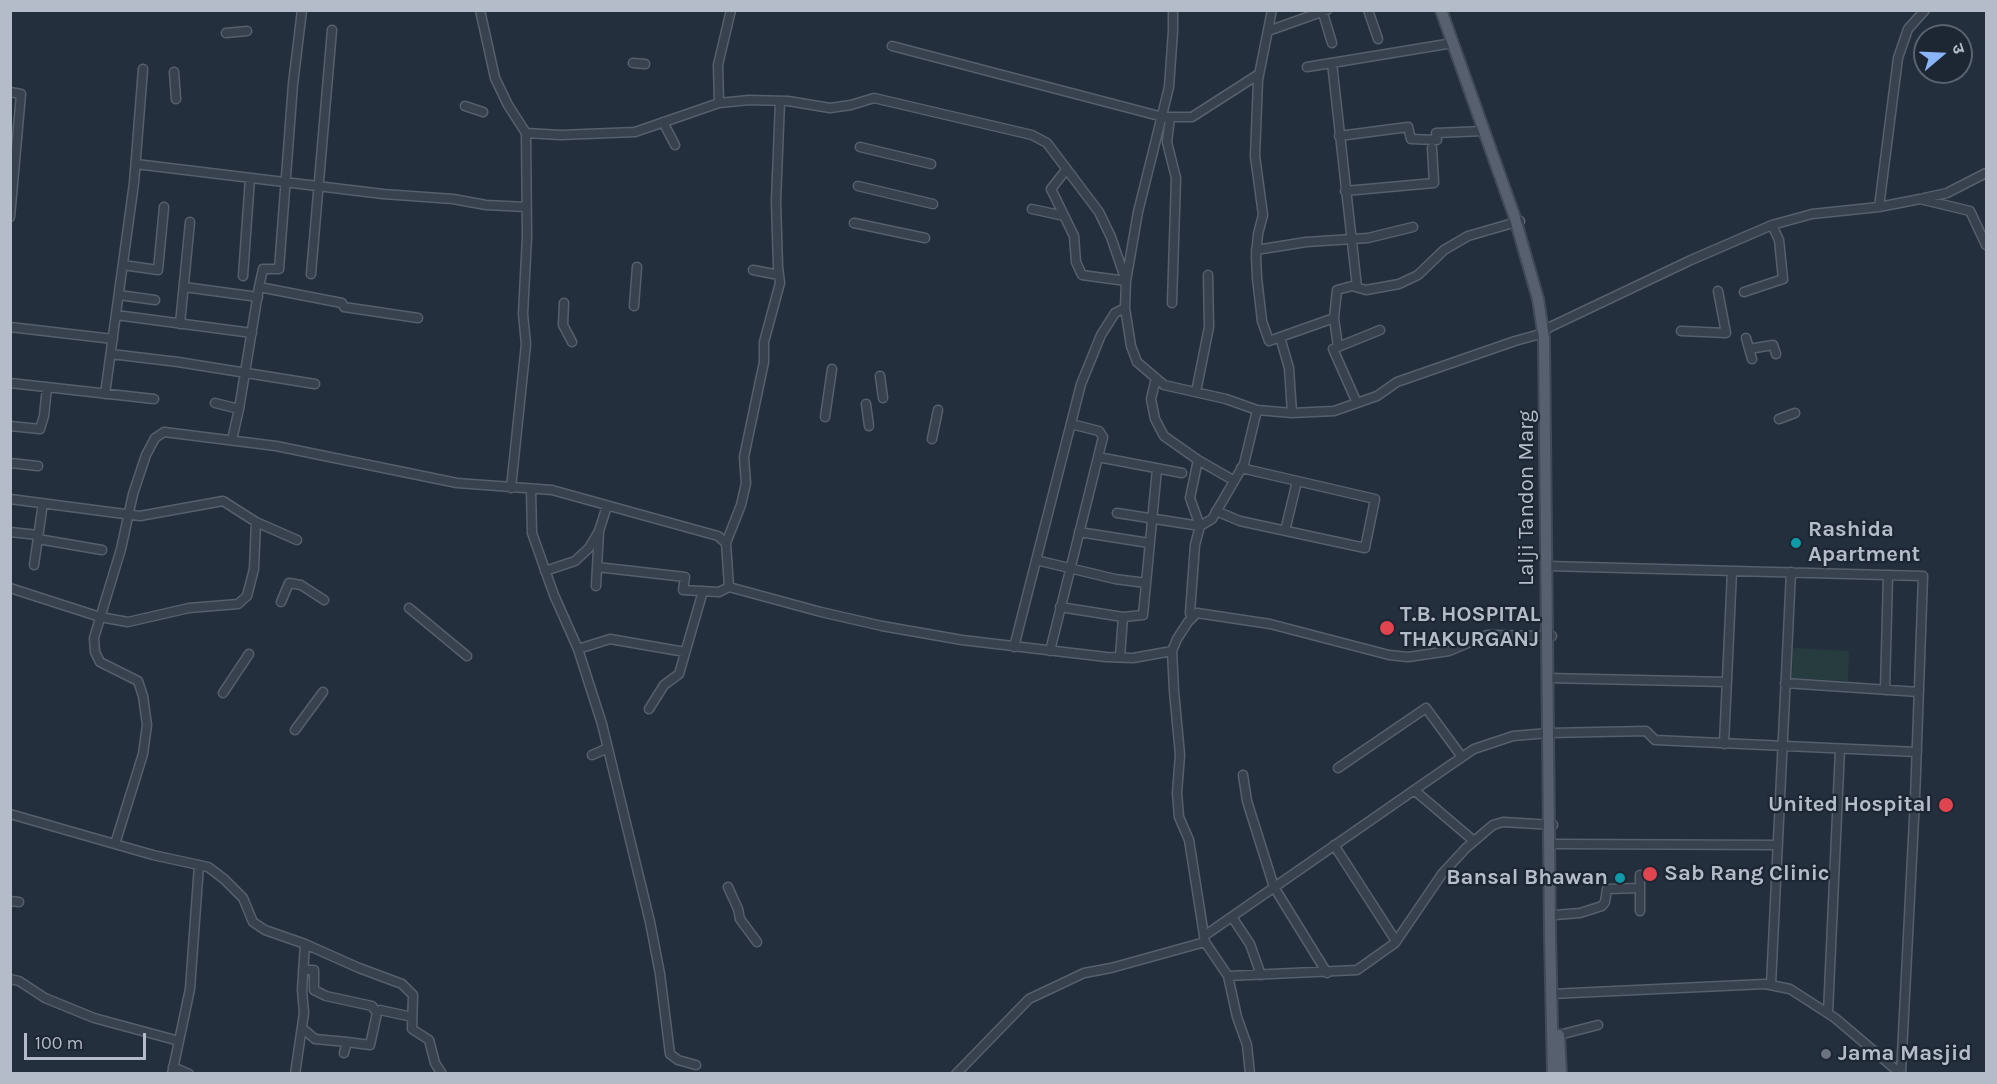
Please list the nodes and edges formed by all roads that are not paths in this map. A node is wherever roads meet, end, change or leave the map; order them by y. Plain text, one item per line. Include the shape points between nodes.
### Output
1 (302, 10) edge
2 (480, 10) edge
3 (731, 10) edge
4 (1173, 10) edge
5 (1272, 10) edge
6 (1368, 10) edge
7 (1441, 10) edge
8 (1447, 10) edge
9 (1914, 10) edge
10 (1925, 10) edge
11 (1324, 11) edge
12 (1916, 20) junction
13 (1450, 27) junction
14 (332, 30) dead end
15 (247, 31) dead end
16 (1268, 31) junction
17 (226, 33) dead end
18 (1378, 39) dead end
19 (1332, 43) dead end
20 (1453, 43) junction
21 (892, 46) dead end
22 (633, 63) dead end
23 (1332, 63) junction
24 (645, 64) dead end
25 (1307, 67) dead end
26 (143, 69) dead end
27 (174, 72) dead end
28 (1259, 74) junction
29 (10, 93) edge
30 (176, 99) dead end
31 (780, 101) junction
32 (719, 103) junction
33 (465, 106) dead end
34 (483, 112) dead end
35 (1166, 117) junction
36 (663, 122) junction
37 (1484, 131) junction
38 (526, 133) junction
39 (1339, 136) junction
40 (675, 145) dead end
41 (860, 147) dead end
42 (1432, 148) dead end
43 (136, 164) junction
44 (931, 164) dead end
45 (1066, 170) junction
46 (1986, 173) edge
47 (250, 178) junction
48 (285, 182) junction
49 (318, 186) junction
50 (858, 186) dead end
51 (1345, 191) junction
52 (1920, 199) junction
53 (933, 204) dead end
54 (164, 207) dead end
55 (526, 207) junction
56 (1879, 207) junction
57 (1032, 209) dead end
58 (1064, 216) junction
59 (10, 217) edge
60 (190, 222) dead end
61 (1518, 222) junction
62 (854, 223) dead end
63 (1772, 225) junction
64 (1413, 227) dead end
65 (925, 238) dead end
66 (1351, 239) junction
67 (1986, 245) edge
68 (1256, 250) junction
69 (123, 265) junction
70 (637, 267) dead end
71 (753, 270) dead end
72 (311, 274) dead end
73 (779, 275) junction
74 (243, 276) dead end
75 (1208, 276) dead end
76 (1126, 280) junction
77 (184, 287) junction
78 (259, 287) junction
79 (1357, 287) junction
80 (1718, 291) dead end
81 (1744, 292) dead end
82 (119, 295) junction
83 (258, 297) junction
84 (155, 300) dead end
85 (564, 303) dead end
86 (1172, 303) dead end
87 (634, 306) dead end
88 (1125, 308) junction
89 (116, 315) junction
90 (418, 318) dead end
91 (1334, 318) junction
92 (180, 324) junction
93 (10, 327) edge
94 (1380, 330) dead end
95 (1546, 330) junction
96 (1681, 331) dead end
97 (252, 333) junction
98 (1280, 337) junction
99 (1746, 338) dead end
100 (112, 339) junction
101 (572, 342) dead end
102 (1338, 347) junction
103 (1749, 349) junction
104 (111, 354) junction
105 (1776, 354) dead end
106 (1752, 359) dead end
107 (832, 369) dead end
108 (245, 373) junction
109 (880, 376) dead end
110 (1156, 378) junction
111 (10, 383) edge
112 (315, 384) dead end
113 (47, 387) junction
114 (1196, 392) junction
115 (105, 394) junction
116 (883, 398) dead end
117 (154, 399) dead end
118 (214, 403) dead end
119 (1357, 403) junction
120 (866, 404) dead end
121 (239, 409) junction
122 (938, 410) dead end
123 (1257, 410) junction
124 (1293, 413) junction
125 (1795, 413) dead end
126 (825, 417) dead end
127 (1779, 419) dead end
128 (1071, 424) junction
129 (10, 426) edge
130 (868, 426) dead end
131 (232, 440) junction
132 (932, 440) dead end
133 (1098, 457) junction
134 (1198, 460) junction
135 (10, 463) edge
136 (38, 466) dead end
137 (1242, 468) junction
138 (1157, 469) junction
139 (1182, 473) dead end
140 (1233, 480) junction
141 (1297, 481) junction
142 (511, 488) junction
143 (531, 489) junction
144 (10, 499) edge
145 (43, 503) junction
146 (607, 506) junction
147 (1216, 511) junction
148 (128, 513) junction
149 (1117, 513) dead end
150 (1151, 518) junction
151 (256, 522) junction
152 (1200, 526) junction
153 (599, 531) junction
154 (1285, 531) junction
155 (10, 532) edge
156 (730, 532) junction
157 (1079, 532) junction
158 (718, 536) junction
159 (38, 537) junction
160 (297, 540) dead end
161 (726, 543) junction
162 (1149, 543) junction
163 (102, 550) dead end
164 (1036, 560) junction
165 (34, 565) dead end
166 (1549, 566) junction
167 (597, 567) junction
168 (1070, 569) junction
169 (545, 571) junction
170 (1732, 571) junction
171 (1791, 572) junction
172 (1888, 575) junction
173 (1146, 583) junction
174 (596, 586) dead end
175 (729, 587) junction
176 (10, 588) edge
177 (703, 591) junction
178 (324, 600) dead end
179 (281, 602) dead end
180 (1060, 607) junction
181 (409, 608) dead end
182 (1123, 617) junction
183 (100, 618) junction
184 (1192, 618) junction
185 (1550, 635) junction
186 (1014, 647) junction
187 (578, 649) junction
188 (1050, 651) junction
189 (1172, 651) junction
190 (685, 652) junction
191 (249, 654) dead end
192 (467, 656) dead end
193 (1120, 657) junction
194 (1550, 678) junction
195 (1727, 682) junction
196 (1785, 683) junction
197 (1885, 690) junction
198 (323, 692) dead end
199 (1919, 692) junction
200 (224, 693) dead end
201 (649, 709) dead end
202 (295, 730) dead end
203 (1551, 733) junction
204 (1724, 744) junction
205 (1782, 746) junction
206 (608, 748) junction
207 (1840, 748) junction
208 (1917, 752) junction
209 (592, 755) dead end
210 (1462, 757) junction
211 (1338, 768) dead end
212 (1243, 775) dead end
213 (1414, 790) junction
214 (10, 814) edge
215 (1551, 825) junction
216 (1474, 842) junction
217 (115, 844) junction
218 (1554, 844) junction
219 (1778, 845) junction
220 (1334, 846) junction
221 (199, 865) junction
222 (1640, 875) dead end
223 (728, 887) dead end
224 (1274, 887) junction
225 (1640, 888) junction
226 (1640, 911) dead end
227 (1555, 915) junction
228 (1232, 917) junction
229 (1205, 939) junction
230 (1396, 941) junction
231 (757, 942) dead end
232 (305, 944) junction
233 (303, 970) junction
234 (1327, 973) junction
235 (1261, 975) junction
236 (1228, 976) junction
237 (10, 979) edge
238 (1771, 985) junction
239 (1554, 994) junction
240 (377, 1013) junction
241 (1828, 1013) junction
242 (412, 1017) junction
243 (1598, 1025) dead end
244 (302, 1028) junction
245 (1559, 1035) junction
246 (179, 1041) junction
247 (346, 1042) junction
248 (344, 1053) dead end
249 (696, 1065) dead end
250 (172, 1070) edge
251 (1901, 1073) edge
252 (189, 1074) edge
253 (295, 1074) edge
254 (442, 1074) edge
255 (956, 1074) edge
256 (1250, 1074) edge
257 (1553, 1074) edge
258 (1561, 1074) edge

1 - 48 street
2 - 38 street via 495,78
3 - 32 street via 718,65
4 - 35 street
5 - 16 street
6 - 18 street
7 - 13 main road, Lalji Tandon Marg
8 - 13 main road, Lalji Tandon Marg
9 - 12 street
10 - 12 street
11 - 16 street
11 - 19 street
12 - 56 street via 1908,28 1898,58
13 - 20 main road, Lalji Tandon Marg
13 - 61 main road, Lalji Tandon Marg
14 - 49 street
15 - 17 street
16 - 28 street
20 - 23 street
20 - 37 main road, Lalji Tandon Marg
21 - 35 street
22 - 24 street
23 - 25 street
23 - 39 street
26 - 43 street
27 - 30 street
28 - 35 street via 1192,117
28 - 68 street via 1255,156 1263,215
29 - 59 street via 21,94
31 - 32 street
31 - 45 street via 830,108 874,98 1022,132 1047,143
31 - 73 street via 776,201
32 - 36 street
33 - 34 street
35 - 76 street via 1138,212
35 - 86 street via 1167,142 1176,178
36 - 38 street via 635,132
36 - 40 street
37 - 39 street via 1436,133 1437,140 1411,139 1408,127
37 - 61 main road, Lalji Tandon Marg
38 - 55 street
39 - 51 street
41 - 44 street
42 - 51 street via 1434,183
43 - 47 street
43 - 69 street
45 - 58 street via 1051,189
45 - 76 street via 1099,212
46 - 52 street via 1947,193
47 - 48 street
47 - 74 street
48 - 49 street
48 - 78 street via 279,269 263,269
49 - 55 street
49 - 72 street
50 - 53 street
51 - 66 street
52 - 56 street
52 - 67 street via 1970,211
54 - 69 street via 158,270
55 - 142 street via 526,344
56 - 63 street via 1812,214
57 - 58 street
58 - 76 street via 1074,236 1076,262 1082,275
60 - 77 street
61 - 79 street via 1468,236 1443,250 1418,275 1399,284 1366,290
61 - 95 main road, Lalji Tandon Marg
62 - 65 street
63 - 81 street via 1779,240 1783,279
63 - 95 street
64 - 66 street
66 - 68 street
66 - 79 street
68 - 98 street via 1262,321 1269,341
69 - 82 street
70 - 87 street
71 - 73 street
73 - 156 street via 744,457 746,483
75 - 114 street via 1209,327
76 - 88 street
77 - 83 street
77 - 92 street
78 - 83 street
78 - 90 street via 342,303 344,307
79 - 91 street via 1337,291
80 - 96 street via 1726,333
82 - 84 street
82 - 89 street
83 - 97 street
85 - 101 street via 563,325
88 - 110 street via 1137,362
88 - 128 street via 1115,313 1101,335
89 - 92 street
89 - 100 street
91 - 98 street
91 - 102 street
92 - 97 street
93 - 100 street
94 - 102 street
95 - 119 street via 1397,382 1377,396
95 - 166 main road, Lalji Tandon Marg
97 - 108 street
98 - 124 street via 1289,368
99 - 103 street
100 - 104 street
102 - 119 street via 1333,349
103 - 105 street via 1773,345
103 - 106 street
104 - 108 street
104 - 115 street
107 - 126 street
108 - 112 street
108 - 121 street
109 - 116 street
110 - 114 street via 1164,385
110 - 134 street via 1151,399 1155,419 1164,436
111 - 113 street
113 - 115 street
113 - 129 street via 40,429
114 - 123 street
115 - 117 street
118 - 121 street
119 - 124 street via 1334,411
120 - 130 street
121 - 131 street
122 - 132 street
123 - 124 street
123 - 137 street
125 - 127 street
128 - 133 street via 1102,433
128 - 164 street
131 - 142 street via 457,483
131 - 148 street via 164,432 155,438
133 - 138 street
133 - 157 street
134 - 140 street
134 - 152 street via 1190,498
135 - 136 street
137 - 140 street
137 - 141 street
138 - 139 street
138 - 150 street
140 - 147 street
141 - 154 street
141 - 154 street via 1375,499 1365,548
142 - 143 street
143 - 146 street via 552,490
143 - 169 street via 532,533
144 - 145 street
145 - 148 street
145 - 159 street
146 - 153 street
146 - 158 street
147 - 152 street via 1212,519
147 - 154 street
148 - 151 street via 140,516 223,501
148 - 183 street
149 - 150 street
150 - 152 street
150 - 162 street
151 - 160 street
151 - 183 street via 254,569 247,596 238,604 189,608 128,621
152 - 184 street via 1194,555
153 - 167 street
153 - 169 street via 575,561
155 - 159 street
156 - 158 street
156 - 161 street
157 - 162 street
157 - 168 street
158 - 161 street
159 - 163 street
159 - 165 street
161 - 175 street
162 - 173 street
164 - 168 street
164 - 186 street
166 - 170 street
166 - 185 main road, Lalji Tandon Marg
167 - 174 street
167 - 177 street via 685,577 683,590
168 - 173 street
168 - 180 street
169 - 187 street
170 - 171 street
170 - 195 street
171 - 172 street
171 - 196 street
172 - 197 street
172 - 199 street via 1923,576
173 - 182 street via 1143,615
175 - 177 street via 719,592
175 - 186 street via 882,626
176 - 183 street
177 - 190 street
178 - 179 street via 301,585 289,583
180 - 182 street
180 - 188 street
181 - 192 street
182 - 193 street
183 - 217 street via 95,652 100,662 138,681 147,725 143,754
184 - 185 street via 1197,613 1270,624 1408,657 1449,651 1487,635
184 - 189 street
185 - 194 main road, Lalji Tandon Marg
186 - 188 street
187 - 190 street via 610,639
187 - 206 street
188 - 193 street
189 - 193 street
189 - 229 street via 1180,755 1179,818 1189,840
190 - 201 street via 679,674 664,685
191 - 200 street
194 - 195 street
194 - 203 main road, Lalji Tandon Marg
195 - 204 street
196 - 197 street
196 - 205 street
197 - 199 street
198 - 202 street
199 - 208 street
203 - 204 street via 1646,731 1655,740
203 - 210 street via 1513,736
203 - 215 main road, Lalji Tandon Marg
204 - 205 street
205 - 207 street
205 - 219 street
206 - 209 street
206 - 249 street via 650,922 670,1054
207 - 208 street
207 - 241 street
208 - 251 street
210 - 211 street via 1426,708
210 - 213 street
212 - 224 street via 1247,801
213 - 216 street
213 - 220 street
214 - 217 street
215 - 216 street via 1503,822 1493,825
215 - 218 main road, Lalji Tandon Marg
215 - 239 main road, Lalji Tandon Marg
216 - 230 street via 1443,874
217 - 221 street
218 - 219 street
218 - 227 main road, Lalji Tandon Marg
219 - 238 street
220 - 224 street
220 - 230 street
221 - 232 street via 219,875 243,898 253,922
221 - 246 street via 190,989
222 - 225 street
223 - 231 street via 740,919
224 - 228 street
224 - 234 street
225 - 226 street
225 - 227 street via 1607,889 1602,906
227 - 239 main road, Lalji Tandon Marg
228 - 229 street
228 - 235 street via 1250,945
229 - 236 street
229 - 255 street via 1083,973 1029,999
230 - 234 street via 1358,970
232 - 233 street
232 - 242 street via 402,984 413,995
233 - 240 street via 314,970 314,990 372,1006
233 - 244 street
234 - 235 street
235 - 236 street
236 - 256 street via 1247,1046
237 - 246 street via 94,1018
238 - 239 street
238 - 241 street via 1790,989
239 - 245 main road, Lalji Tandon Marg
239 - 257 main road, Lalji Tandon Marg
240 - 242 street via 382,1010
240 - 247 street via 370,1045
241 - 251 street
242 - 254 street via 412,1029 429,1040
243 - 245 street
244 - 247 street via 315,1039
244 - 253 street
245 - 258 main road, Lalji Tandon Marg
246 - 250 street
247 - 248 street
250 - 252 street

